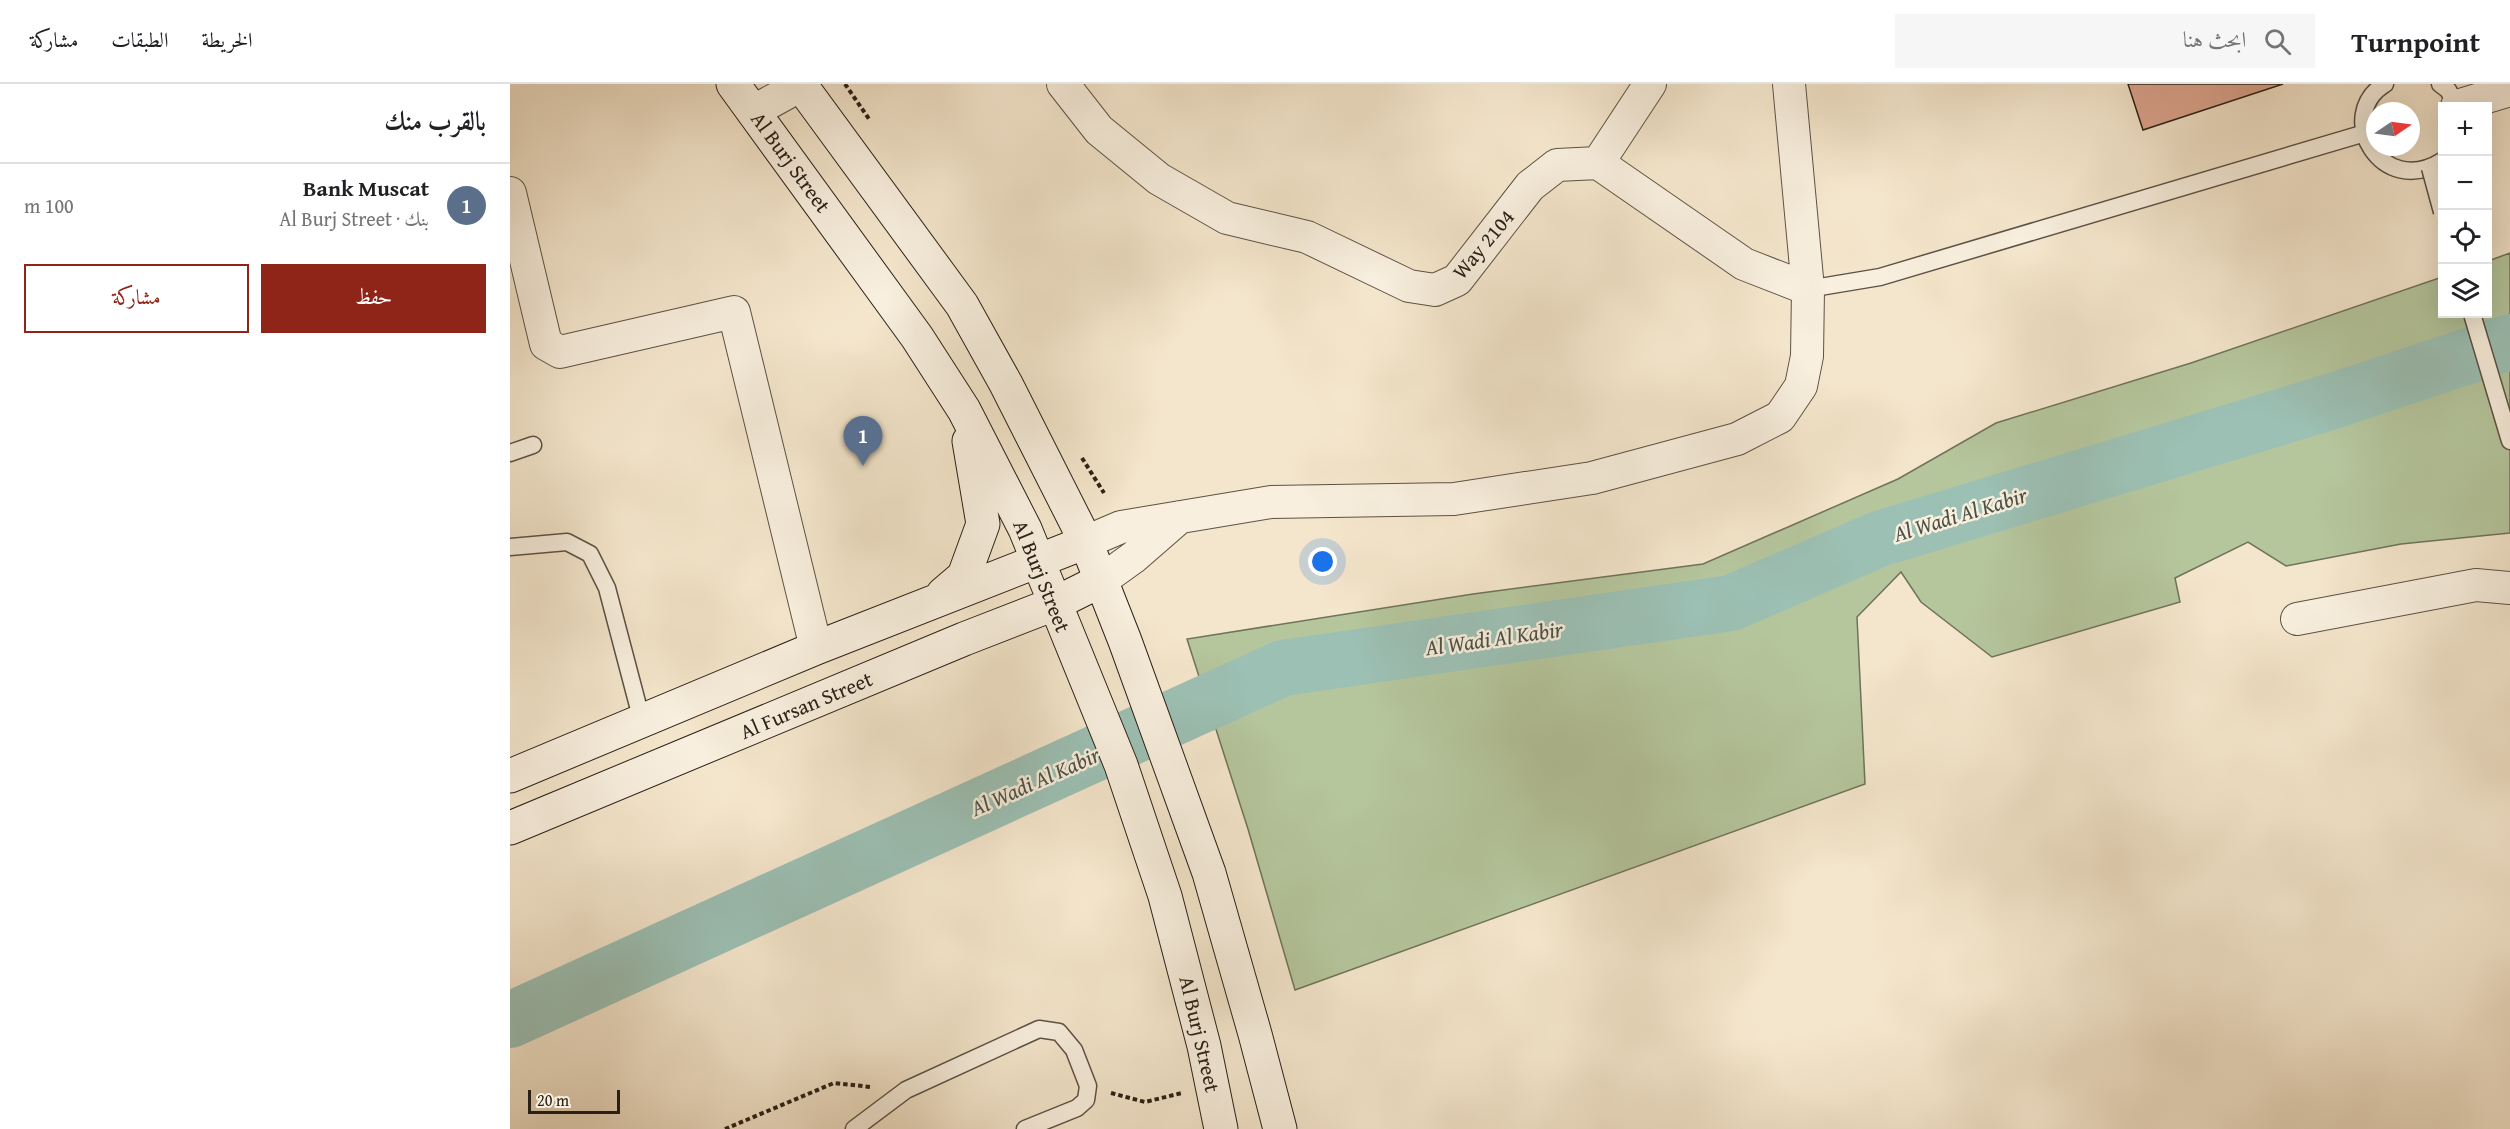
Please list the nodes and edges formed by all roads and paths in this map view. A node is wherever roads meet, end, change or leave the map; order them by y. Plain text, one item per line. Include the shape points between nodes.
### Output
1 (733, 84) edge
2 (1063, 84) edge
3 (1650, 84) edge
4 (1789, 84) edge
5 (2385, 84) edge
6 (2440, 84) edge
7 (802, 85) edge
8 (2510, 90) edge
9 (2455, 102) edge
10 (2470, 102) edge
11 (754, 111) junction
12 (2365, 133) junction
13 (1598, 163) junction
14 (2436, 165) edge
15 (510, 193) edge
16 (2442, 210) edge
17 (1808, 289) junction
18 (2473, 318) edge
19 (964, 410) junction
20 (2510, 441) edge
21 (533, 445) dead end
22 (510, 453) edge
23 (1180, 517) junction
24 (1086, 542) junction
25 (510, 547) edge
26 (1037, 561) junction
27 (1102, 580) junction
28 (2510, 588) edge
29 (936, 600) junction
30 (1054, 604) junction
31 (2297, 619) dead end
32 (816, 648) junction
33 (642, 721) junction
34 (510, 776) edge
35 (510, 828) edge
36 (1088, 1086) junction
37 (906, 1090) junction
38 (1187, 1092) dead end
39 (725, 1129) edge
40 (854, 1129) edge
41 (1025, 1129) edge
42 (1221, 1129) edge
43 (1280, 1129) edge

1 - 11 main road, Al Burj Street
2 - 13 street, Way 2104 via 1099,130 1159,179 1227,219 1307,237 1409,286 1435,290 1457,280 1530,186 1557,165
3 - 13 street
4 - 17 street
5 - 12 lane via 2368,103 2363,122
6 - 9 lane
7 - 11 street
7 - 24 main road via 962,305
8 - 10 street
11 - 19 main road, Al Burj Street via 917,337
12 - 14 lane via 2377,157 2392,168 2411,172
12 - 17 lane via 1880,277
13 - 17 street via 1744,264
14 - 16 lane, bridge
15 - 32 street via 546,344 560,352 734,312
17 - 23 street via 1807,356 1801,386 1780,417 1737,439 1592,478 1454,499 1271,502
18 - 20 lane
19 - 26 main road, Al Burj Street via 1025,529
19 - 29 main road via 983,524 964,576
21 - 22 lane
23 - 24 street via 1121,527
23 - 27 street
24 - 26 main road
24 - 27 main road
25 - 33 lane via 567,542 590,554 608,588
26 - 29 main road
26 - 30 main road, Al Burj Street
27 - 30 main road, Al Fursan Street
27 - 43 main road via 1209,873
28 - 31 street via 2475,585
29 - 32 main road
30 - 35 main road, Al Fursan Street
30 - 42 main road, Al Burj Street via 1121,765 1166,896
32 - 33 main road
33 - 34 main road
36 - 37 lane via 1074,1050 1059,1032 1039,1029
36 - 38 path via 1144,1102
36 - 41 lane via 1086,1100 1077,1108
37 - 39 path via 834,1083
37 - 40 lane

